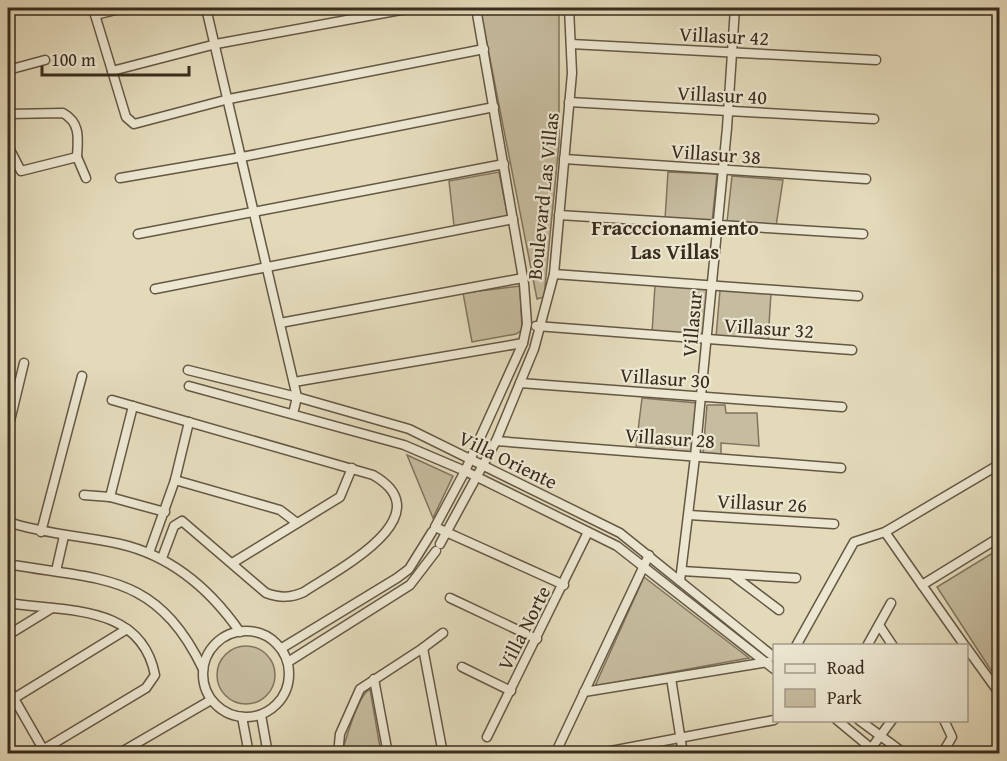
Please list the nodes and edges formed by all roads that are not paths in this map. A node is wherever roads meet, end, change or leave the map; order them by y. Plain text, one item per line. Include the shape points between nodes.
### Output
1 (124, 8) edge
2 (206, 8) edge
3 (412, 8) edge
4 (476, 8) edge
5 (569, 8) edge
6 (735, 8) edge
7 (94, 11) edge
8 (216, 44) junction
9 (571, 44) junction
10 (484, 49) junction
11 (732, 54) junction
12 (45, 60) dead end
13 (876, 60) dead end
14 (8, 70) edge
15 (111, 71) junction
16 (229, 99) junction
17 (569, 102) junction
18 (494, 106) junction
19 (728, 112) junction
20 (8, 114) edge
21 (874, 119) dead end
22 (8, 146) edge
23 (77, 157) junction
24 (242, 157) junction
25 (564, 159) junction
26 (504, 164) junction
27 (723, 171) junction
28 (86, 178) dead end
29 (120, 178) dead end
30 (866, 179) dead end
31 (255, 211) junction
32 (559, 214) junction
33 (513, 219) junction
34 (718, 224) junction
35 (138, 234) dead end
36 (863, 234) dead end
37 (267, 267) junction
38 (554, 274) junction
39 (523, 278) junction
40 (712, 286) junction
41 (155, 289) dead end
42 (858, 296) dead end
43 (280, 323) junction
44 (527, 324) junction
45 (540, 328) junction
46 (707, 340) junction
47 (523, 343) junction
48 (852, 350) dead end
49 (24, 363) dead end
50 (188, 370) dead end
51 (82, 376) dead end
52 (294, 382) junction
53 (520, 383) junction
54 (189, 386) dead end
55 (297, 397) junction
56 (701, 397) junction
57 (112, 400) dead end
58 (133, 406) junction
59 (842, 407) dead end
60 (293, 414) junction
61 (189, 422) junction
62 (8, 429) edge
63 (496, 441) junction
64 (695, 457) junction
65 (470, 461) junction
66 (999, 464) edge
67 (482, 467) junction
68 (352, 468) junction
69 (841, 468) dead end
70 (465, 471) junction
71 (476, 477) junction
72 (175, 480) junction
73 (84, 495) dead end
74 (110, 497) junction
75 (165, 512) junction
76 (689, 515) junction
77 (8, 522) edge
78 (297, 523) junction
79 (834, 524) dead end
80 (433, 530) junction
81 (41, 532) junction
82 (588, 532) junction
83 (885, 532) junction
84 (446, 533) junction
85 (64, 536) junction
86 (999, 537) edge
87 (149, 553) junction
88 (649, 555) junction
89 (417, 556) junction
90 (162, 558) junction
91 (234, 562) junction
92 (8, 564) edge
93 (426, 567) junction
94 (644, 567) junction
95 (56, 571) junction
96 (682, 571) junction
97 (734, 575) junction
98 (796, 578) dead end
99 (680, 581) junction
100 (564, 585) junction
101 (922, 585) junction
102 (450, 598) dead end
103 (8, 603) edge
104 (891, 603) dead end
105 (52, 608) junction
106 (779, 610) dead end
107 (879, 625) junction
108 (128, 629) junction
109 (240, 632) junction
110 (443, 633) dead end
111 (8, 635) edge
112 (537, 639) junction
113 (797, 644) edge
114 (868, 644) edge
115 (892, 644) edge
116 (965, 644) edge
117 (282, 648) junction
118 (423, 648) junction
119 (968, 649) edge
120 (772, 660) edge
121 (288, 662) junction
122 (462, 667) dead end
123 (203, 670) junction
124 (671, 678) junction
125 (374, 679) junction
126 (8, 688) edge
127 (511, 691) junction
128 (584, 692) junction
129 (998, 692) edge
130 (10, 700) edge
131 (211, 700) junction
132 (261, 715) junction
133 (242, 717) junction
134 (773, 720) edge
135 (839, 722) edge
136 (862, 722) edge
137 (891, 722) edge
138 (945, 722) edge
139 (487, 737) dead end
140 (881, 737) junction
141 (680, 738) junction
142 (39, 751) edge
143 (872, 752) edge
144 (118, 753) edge
145 (249, 753) edge
146 (268, 753) edge
147 (338, 753) edge
148 (388, 753) edge
149 (443, 753) edge
150 (555, 753) edge
151 (595, 753) edge
152 (683, 753) edge
153 (905, 753) edge
154 (942, 753) edge

1 - 7 street
2 - 8 street
3 - 8 street
4 - 10 street, Boulevard Las Villas
5 - 9 street, Boulevard Las Villas
6 - 11 street, Villasur
7 - 15 street
8 - 15 street
8 - 16 street
9 - 11 street, Villasur 42
9 - 17 street, Boulevard Las Villas
10 - 16 street
10 - 18 street, Boulevard Las Villas
11 - 13 street, Villasur 42
11 - 19 street, Villasur
12 - 14 street
15 - 16 street via 126,117 134,124
16 - 24 street
17 - 19 street, Villasur 40
17 - 25 street, Boulevard Las Villas
18 - 24 street
18 - 26 street, Boulevard Las Villas
19 - 21 street, Villasur 40
19 - 27 street, Villasur
20 - 23 street via 63,113 71,118 78,132
22 - 23 street via 18,168 26,172
23 - 28 street
24 - 29 street
24 - 31 street
25 - 27 street, Villasur 38
25 - 32 street, Boulevard Las Villas
26 - 31 street
26 - 33 street, Boulevard Las Villas
27 - 30 street, Villasur 38
27 - 34 street, Villasur
31 - 35 street
31 - 37 street
32 - 34 street
32 - 38 street, Boulevard Las Villas
33 - 37 street
33 - 39 street, Boulevard Las Villas
34 - 36 street
34 - 40 street, Villasur
37 - 41 street
37 - 43 street
38 - 40 street
38 - 45 street, Boulevard Las Villas
39 - 43 street
39 - 44 street, Boulevard Las Villas
40 - 42 street
40 - 46 street, Villasur
43 - 52 street
44 - 45 street, Villasur 32
44 - 47 street, Boulevard Las Villas
45 - 46 street, Villasur 32
45 - 53 street, Boulevard Las Villas
46 - 48 street, Villasur 32
46 - 56 street, Villasur
47 - 52 street
47 - 65 street, Boulevard Las Villas
49 - 62 street
50 - 55 street, Villa Oriente
51 - 81 street
52 - 55 street
53 - 56 street, Villasur 30
53 - 63 street, Boulevard Las Villas
54 - 60 street, Villa Oriente
55 - 60 street
55 - 65 street, Villa Oriente via 409,429
56 - 59 street, Villasur 30
56 - 64 street, Villasur
57 - 58 street
58 - 61 street
58 - 74 street
60 - 70 street, Villa Oriente via 404,445
61 - 68 street
61 - 72 street
63 - 64 street, Villasur 28
63 - 67 street, Boulevard Las Villas
64 - 69 street, Villasur 28
64 - 76 street, Villasur
65 - 67 street, Villa Oriente
65 - 70 street, Boulevard Las Villas
66 - 83 street
67 - 71 street, Boulevard Las Villas
67 - 88 street, Villa Oriente via 620,533
68 - 78 street via 340,497
68 - 91 street via 380,479 392,494 397,512 381,540 293,596 266,593
70 - 71 street, Villa Oriente
70 - 80 street, Boulevard Las Villas
71 - 82 street, Villa Oriente
71 - 84 street, Boulevard Las Villas
72 - 75 street
72 - 78 street via 280,510
73 - 74 street
74 - 75 street
75 - 87 street
76 - 79 street, Villasur 26
76 - 96 street, Villasur
77 - 81 street
78 - 91 street
80 - 84 street
80 - 89 street, Boulevard Las Villas
81 - 85 street
82 - 94 street, Villa Oriente via 617,546
82 - 100 street, Villa Norte
83 - 101 street
83 - 113 street via 854,542
84 - 93 street, Boulevard Las Villas
84 - 100 street
85 - 87 street via 120,544
85 - 95 street
86 - 101 street
87 - 90 street
88 - 94 street
88 - 99 street, Villa Oriente
89 - 93 street
89 - 117 street, Boulevard Las Villas via 397,578
90 - 91 street via 174,526 182,521
90 - 109 street via 206,590
92 - 95 street
93 - 121 street, Boulevard Las Villas via 410,585
94 - 120 street, Villa Oriente
94 - 128 street
95 - 123 street via 118,582 139,592 169,616
96 - 97 street
96 - 99 street, Villasur
97 - 98 street
97 - 106 street
99 - 120 street, Villa Oriente
100 - 112 street, Villa Norte
101 - 116 street
102 - 112 street
103 - 105 street
104 - 107 street
105 - 108 street via 95,615
105 - 111 street
107 - 114 street
107 - 115 street
108 - 130 street
108 - 142 street via 151,658 155,675 146,688
109 - 117 street via 263,634
109 - 123 street via 218,642 208,654
110 - 118 street
112 - 127 street, Villa Norte
117 - 121 street
118 - 125 street
118 - 149 street
119 - 129 street
120 - 124 street
121 - 132 street via 289,683 284,697
122 - 127 street
123 - 131 street via 204,686
124 - 128 street
124 - 141 street
125 - 147 street via 354,698 340,734
125 - 148 street
126 - 130 street
127 - 139 street, Villa Norte
128 - 150 street
130 - 142 street
131 - 133 street via 228,714
131 - 144 street
132 - 133 street
132 - 146 street
133 - 145 street
134 - 141 street
135 - 143 street
136 - 140 street
137 - 140 street
138 - 154 street via 952,734
140 - 143 street
140 - 153 street
141 - 151 street
141 - 152 street

